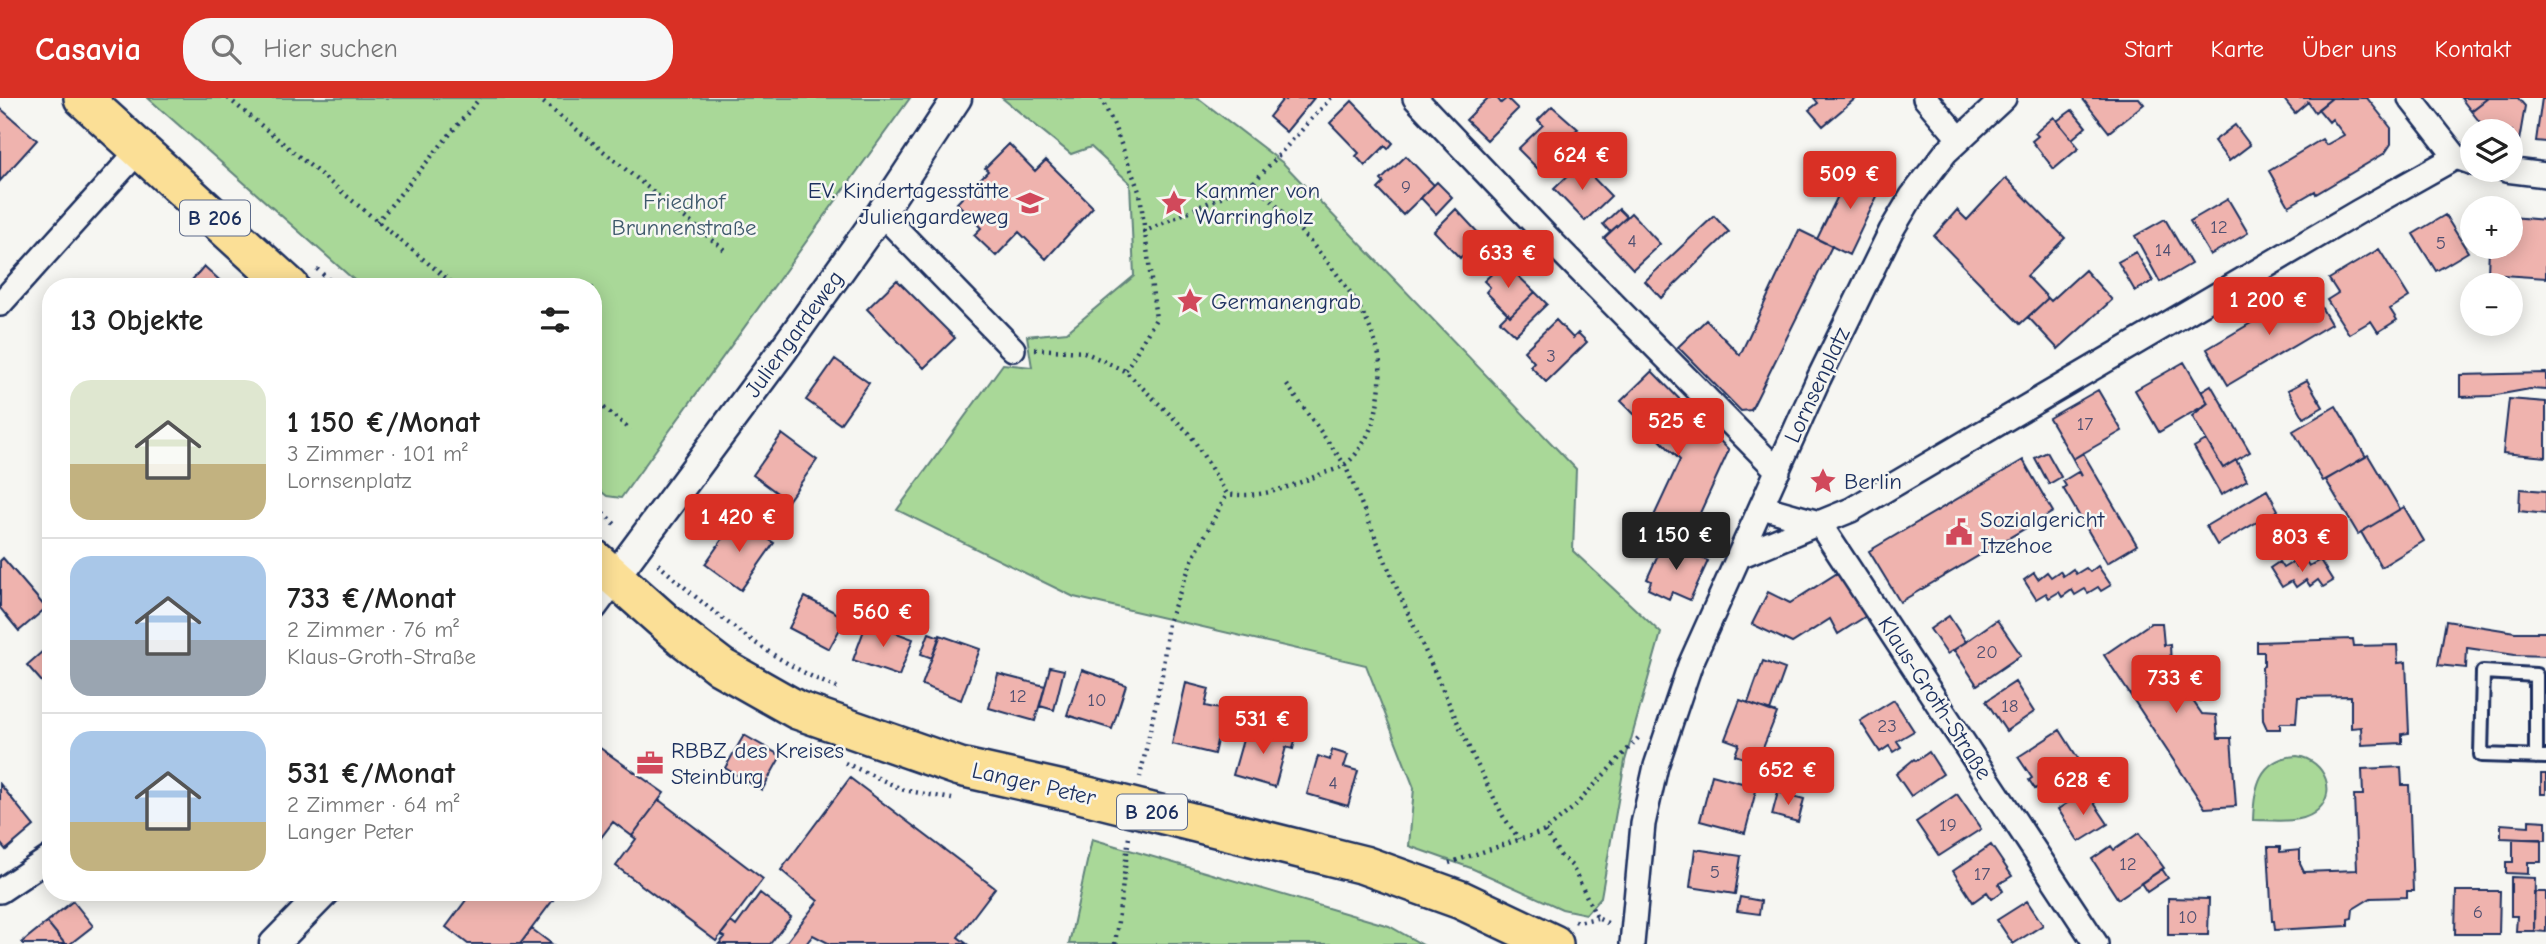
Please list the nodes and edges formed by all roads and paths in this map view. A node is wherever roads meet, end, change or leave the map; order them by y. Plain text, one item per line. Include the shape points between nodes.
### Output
1 (83, 98) edge
2 (228, 98) edge
3 (480, 98) edge
4 (538, 98) edge
5 (957, 98) edge
6 (1101, 98) edge
7 (1331, 98) edge
8 (1415, 98) edge
9 (1925, 98) edge
10 (2004, 98) edge
11 (2410, 98) edge
12 (1959, 138) junction
13 (140, 149) junction
14 (2460, 155) edge
15 (2460, 162) edge
16 (2523, 172) edge
17 (2546, 175) edge
18 (1254, 182) junction
19 (881, 213) junction
20 (377, 222) junction
21 (1143, 232) junction
22 (727, 252) dead end
23 (280, 278) edge
24 (446, 278) edge
25 (0, 304) edge
26 (1013, 349) joint
27 (1125, 371) junction
28 (1287, 385) dead end
29 (602, 406) edge
30 (631, 429) dead end
31 (1345, 465) junction
32 (1778, 471) junction
33 (1227, 494) junction
34 (1762, 507) junction
35 (602, 511) edge
36 (1819, 523) junction
37 (639, 547) junction
38 (1740, 556) junction
39 (602, 580) edge
40 (602, 582) edge
41 (848, 692) dead end
42 (1646, 729) dead end
43 (1148, 742) dead end
44 (2541, 757) edge
45 (1132, 808) junction
46 (1545, 831) junction
47 (1519, 839) junction
48 (42, 863) edge
49 (1454, 870) dead end
50 (0, 891) edge
51 (316, 901) edge
52 (1560, 931) edge
53 (274, 944) edge
54 (1115, 944) edge
55 (1632, 944) edge
56 (2096, 944) edge

1 - 13 main road, B 206
2 - 20 path
3 - 20 path
4 - 22 path
5 - 19 street, Juliengardeweg
6 - 21 path via 1140,194
7 - 18 path
8 - 32 street
9 - 12 street
10 - 12 street, Lornsenplatz
11 - 14 street
12 - 32 street, Lornsenplatz via 1912,196 1875,264
13 - 23 main road, B 206
13 - 25 street
15 - 36 street via 2358,212 1852,510
16 - 17 street
18 - 21 path
18 - 31 path via 1322,255 1364,314 1378,350 1380,391 1375,418 1367,438
19 - 26 street
19 - 37 street, Juliengardeweg
20 - 24 path
21 - 27 path via 1156,319
26 - 27 path via 1084,352
27 - 33 path via 1189,434
28 - 31 path
29 - 30 path
31 - 33 path via 1277,491 1247,497
31 - 47 path via 1472,754
32 - 34 street, Lornsenplatz
33 - 43 path via 1193,558 1168,623
34 - 36 street
34 - 38 street, Lornsenplatz
35 - 37 path
36 - 38 street
36 - 56 street, Klaus-Groth-Straße
37 - 39 street, Juliengardeweg
37 - 41 path via 748,637 794,668
38 - 55 street, Lornsenplatz via 1684,682 1656,766 1643,824
40 - 45 main road, Langer Peter / B 206 via 721,667 797,710 960,767
42 - 46 path via 1573,808
44 - 44 lane via 2481,755 2483,672 2536,675
45 - 52 main road, Langer Peter / B 206 via 1364,865
45 - 54 path
46 - 47 path
46 - 52 path via 1572,866 1597,918
47 - 49 path via 1442,865
48 - 50 street
51 - 53 street

